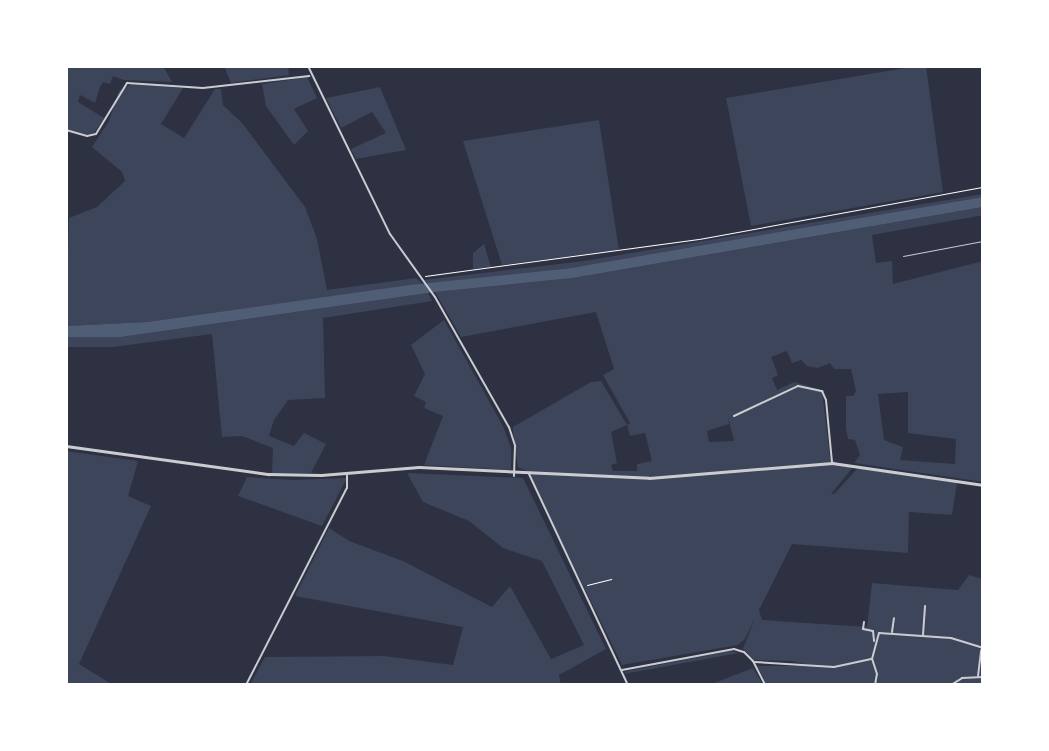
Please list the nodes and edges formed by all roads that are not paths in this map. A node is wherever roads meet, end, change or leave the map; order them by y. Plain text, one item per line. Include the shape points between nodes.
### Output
1 (308, 68) edge
2 (304, 75) junction
3 (311, 76) junction
4 (66, 130) edge
5 (983, 241) edge
6 (903, 256) dead end
7 (734, 416) dead end
8 (66, 446) edge
9 (832, 463) junction
10 (529, 473) junction
11 (347, 474) junction
12 (514, 474) junction
13 (983, 485) edge
14 (925, 606) dead end
15 (894, 618) dead end
16 (864, 622) dead end
17 (892, 634) junction
18 (923, 636) junction
19 (875, 642) junction
20 (982, 648) edge
21 (872, 659) junction
22 (753, 661) junction
23 (621, 671) junction
24 (981, 677) edge
25 (246, 685) edge
26 (628, 685) edge
27 (765, 685) edge
28 (875, 685) edge
29 (951, 685) edge

1 - 2 street
1 - 3 street
2 - 3 street
2 - 4 street via 203,88 127,83 96,134
3 - 12 street via 390,234 435,297 511,431
5 - 6 lane
7 - 9 street via 798,386 822,391
8 - 11 street via 245,472
9 - 10 street via 649,478
9 - 13 street
10 - 12 street
10 - 23 street
11 - 12 street via 419,467
11 - 25 street via 347,488
14 - 18 street
15 - 17 street
16 - 19 street via 863,629 873,631
17 - 18 street
17 - 19 street via 879,633
18 - 20 street
19 - 21 street
20 - 24 street
21 - 22 street via 834,667
21 - 28 street
22 - 23 street via 734,649
22 - 27 street
23 - 26 street
24 - 29 street

